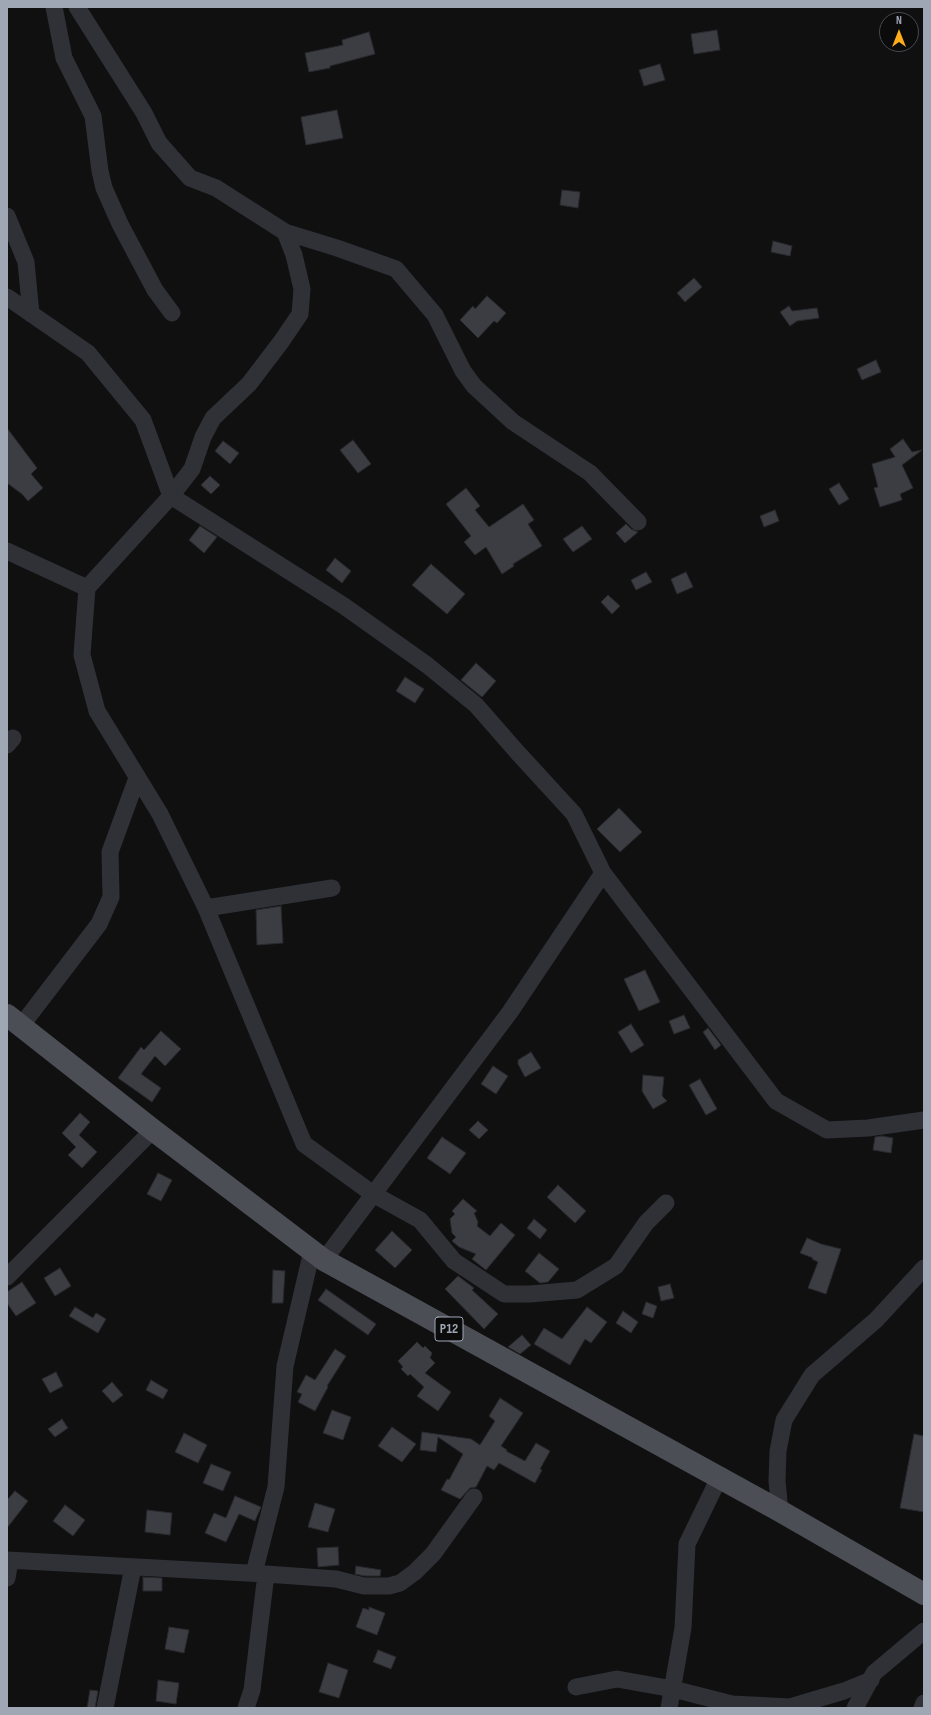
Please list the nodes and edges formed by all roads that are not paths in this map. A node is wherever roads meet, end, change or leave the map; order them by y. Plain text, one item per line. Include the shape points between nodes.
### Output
1 (54, 7) edge
2 (77, 7) edge
3 (7, 216) edge
4 (285, 232) junction
5 (7, 297) edge
6 (172, 312) dead end
7 (31, 314) junction
8 (171, 496) junction
9 (638, 522) dead end
10 (7, 551) edge
11 (87, 588) junction
12 (138, 778) junction
13 (603, 873) junction
14 (332, 888) dead end
15 (206, 908) junction
16 (14, 1020) edge
17 (924, 1120) edge
18 (153, 1130) junction
19 (373, 1194) junction
20 (666, 1203) dead end
21 (318, 1256) junction
22 (924, 1268) edge
23 (7, 1277) edge
24 (719, 1478) junction
25 (474, 1497) dead end
26 (780, 1511) junction
27 (9, 1560) edge
28 (133, 1567) junction
29 (260, 1574) junction
30 (7, 1578) edge
31 (924, 1594) edge
32 (924, 1630) edge
33 (871, 1680) junction
34 (576, 1687) dead end
35 (672, 1689) junction
36 (924, 1702) edge
37 (105, 1708) edge
38 (246, 1708) edge
39 (669, 1708) edge
40 (855, 1708) edge
41 (922, 1708) edge

1 - 6 street via 64,58 93,116 104,188 155,290
2 - 4 street via 144,113 159,143 190,178 216,188
3 - 7 street via 26,262
4 - 8 street via 294,255 302,289 300,314 249,384 213,418 203,437 192,469
4 - 9 street via 396,269 435,315 474,386 513,422 590,473
5 - 7 street
7 - 8 street via 88,354 143,420
8 - 11 street
8 - 13 street via 344,606 427,665 476,705 574,814
10 - 11 street
11 - 12 street via 82,654 97,711
12 - 15 street via 160,814
12 - 16 street via 110,852 111,897 99,924
13 - 17 street via 776,1101 827,1130 868,1128
13 - 19 street via 510,1012
14 - 15 street
15 - 19 street via 304,1144
16 - 18 main road, P12
18 - 21 main road, P12
18 - 23 street
19 - 20 street via 420,1220 454,1261 504,1294 577,1290 616,1266 646,1223
19 - 21 street
21 - 24 main road, P12
21 - 29 street via 285,1366 276,1487
22 - 26 street via 876,1320 812,1376 784,1420 778,1451
24 - 26 main road, P12
24 - 35 street via 688,1544 683,1628
25 - 29 street via 433,1554 400,1583 389,1586 364,1586 336,1579
26 - 31 main road, P12
27 - 28 street
27 - 30 street
28 - 29 street
28 - 37 street
29 - 38 street via 252,1690
32 - 33 street via 874,1673
33 - 35 street via 790,1707 732,1704
33 - 40 street
34 - 35 street via 617,1679
35 - 39 street
36 - 41 street

